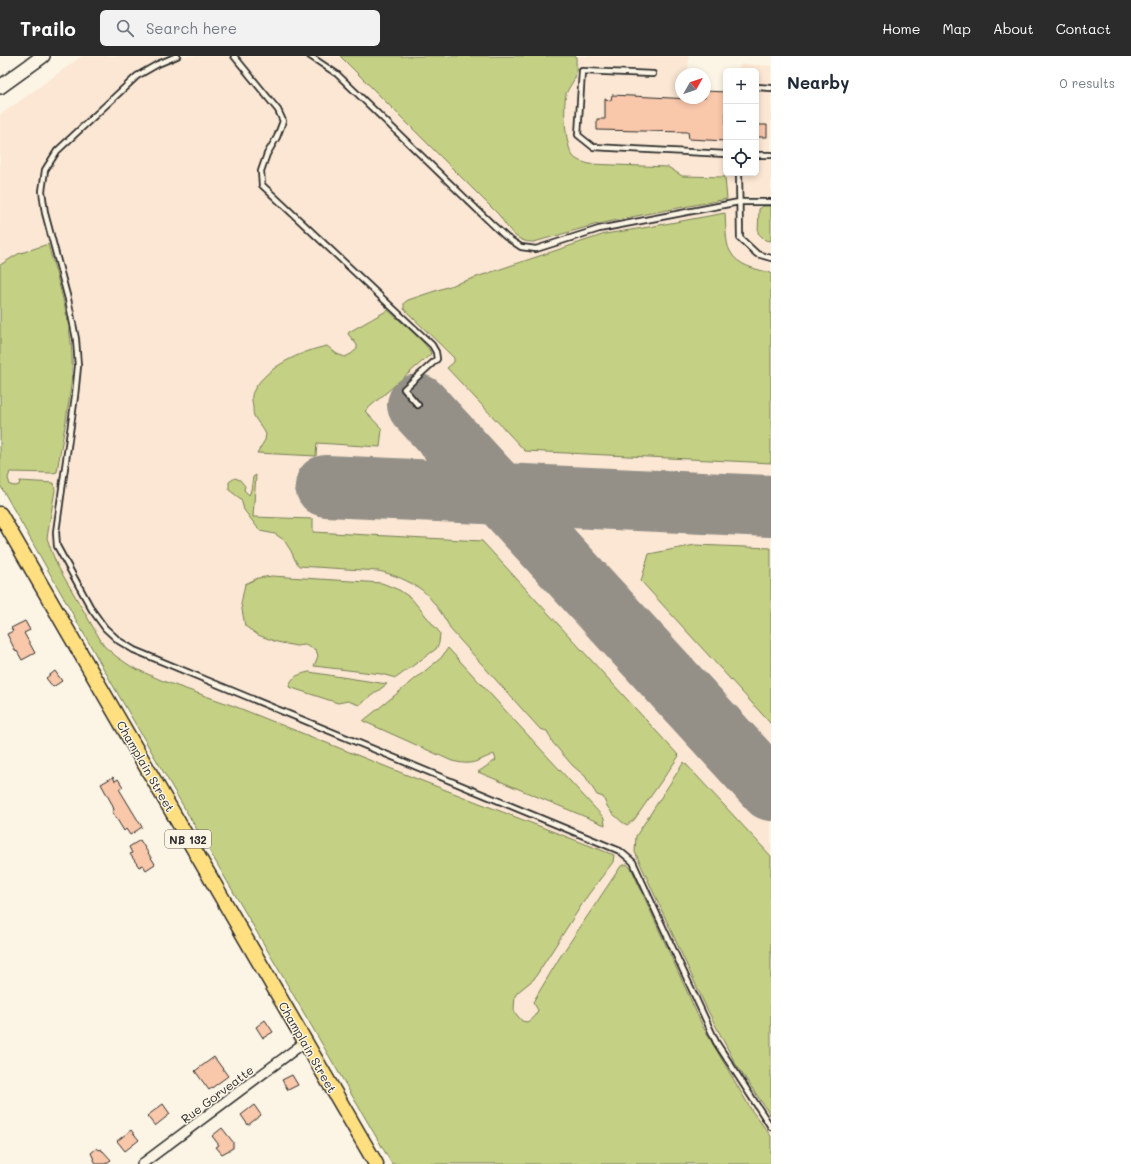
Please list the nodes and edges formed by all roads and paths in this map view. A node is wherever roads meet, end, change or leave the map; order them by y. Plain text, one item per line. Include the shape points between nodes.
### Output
1 (43, 56) edge
2 (176, 56) edge
3 (234, 56) edge
4 (310, 56) edge
5 (653, 74) dead end
6 (0, 87) edge
7 (759, 87) edge
8 (771, 88) edge
9 (723, 154) edge
10 (759, 155) edge
11 (771, 155) edge
12 (739, 176) edge
13 (739, 202) junction
14 (771, 202) edge
15 (771, 258) edge
16 (418, 405) dead end
17 (0, 514) edge
18 (305, 1042) junction
19 (771, 1128) edge
20 (142, 1164) edge
21 (376, 1164) edge

1 - 6 street
2 - 19 lane via 137,76 57,150 45,170 42,192 45,213 68,299 76,339 78,366 56,532 57,546 65,563 105,628 134,650 620,851 633,862 716,1042
3 - 16 lane via 278,110 283,121 261,171 262,185 432,345 436,352 437,359 404,389
4 - 13 lane via 337,74 492,224 521,247 536,249 599,229
5 - 9 lane via 582,71 578,135 593,147
7 - 8 lane
10 - 11 lane
12 - 13 lane
13 - 14 lane
13 - 15 lane via 740,238 757,254
17 - 18 main road, Champlain Street / NB 132
18 - 20 street, Rue Gorveatte
18 - 21 main road, Champlain Street / NB 132

